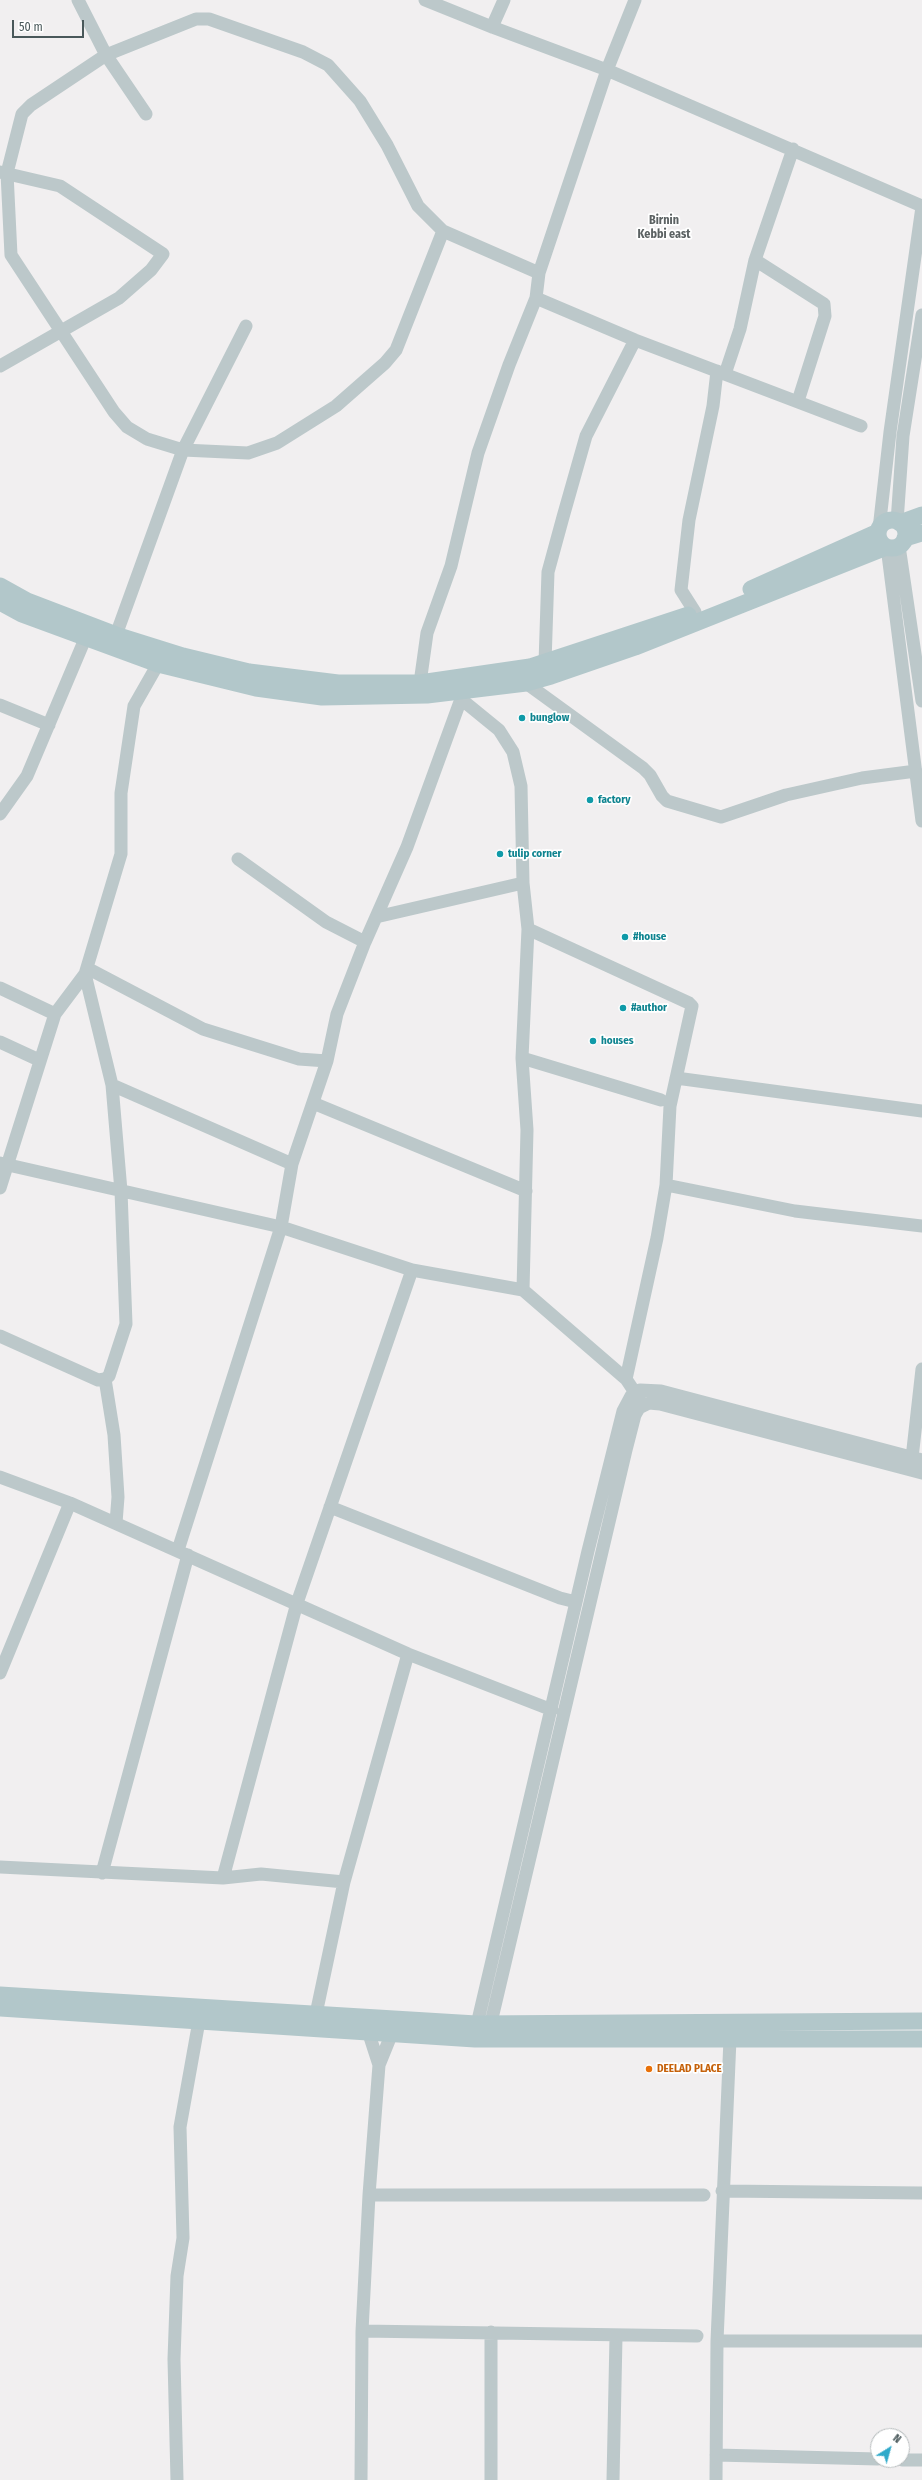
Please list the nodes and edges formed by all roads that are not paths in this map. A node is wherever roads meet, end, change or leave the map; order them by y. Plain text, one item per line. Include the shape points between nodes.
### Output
1 (78, 0) edge
2 (425, 0) edge
3 (504, 0) edge
4 (635, 0) edge
5 (492, 28) junction
6 (106, 55) junction
7 (607, 70) junction
8 (146, 114) dead end
9 (793, 149) junction
10 (4, 172) edge
11 (922, 206) edge
12 (442, 231) junction
13 (755, 260) junction
14 (539, 273) junction
15 (536, 298) junction
16 (922, 315) edge
17 (246, 326) dead end
18 (60, 330) junction
19 (635, 340) junction
20 (0, 366) edge
21 (721, 372) junction
22 (798, 401) junction
23 (861, 426) dead end
24 (183, 450) junction
25 (922, 515) edge
26 (922, 533) edge
27 (892, 536) junction
28 (0, 586) edge
29 (0, 602) edge
30 (695, 612) junction
31 (116, 635) junction
32 (85, 639) junction
33 (545, 662) junction
34 (158, 664) junction
35 (420, 683) junction
36 (526, 683) junction
37 (461, 695) junction
38 (922, 701) edge
39 (0, 704) edge
40 (48, 725) junction
41 (916, 771) junction
42 (0, 814) edge
43 (922, 821) edge
44 (238, 859) dead end
45 (523, 883) junction
46 (376, 917) junction
47 (528, 929) junction
48 (365, 942) junction
49 (86, 971) junction
50 (0, 988) edge
51 (54, 1014) junction
52 (0, 1042) edge
53 (522, 1058) junction
54 (39, 1060) junction
55 (327, 1061) junction
56 (676, 1078) junction
57 (112, 1085) junction
58 (661, 1100) dead end
59 (313, 1103) junction
60 (922, 1111) edge
61 (4, 1164) edge
62 (292, 1164) junction
63 (666, 1186) junction
64 (0, 1188) edge
65 (526, 1190) junction
66 (121, 1191) junction
67 (922, 1226) edge
68 (281, 1227) junction
69 (412, 1270) junction
70 (523, 1290) junction
71 (0, 1336) edge
72 (922, 1369) edge
73 (626, 1379) junction
74 (105, 1380) junction
75 (635, 1392) junction
76 (643, 1404) junction
77 (917, 1466) edge
78 (0, 1477) edge
79 (70, 1503) junction
80 (330, 1507) junction
81 (116, 1523) junction
82 (183, 1552) junction
83 (576, 1602) junction
84 (297, 1604) junction
85 (408, 1654) junction
86 (0, 1673) edge
87 (566, 1678) junction
88 (552, 1710) junction
89 (0, 1866) edge
90 (102, 1873) junction
91 (223, 1878) junction
92 (344, 1882) junction
93 (0, 1995) edge
94 (0, 2008) edge
95 (316, 2014) junction
96 (199, 2021) junction
97 (922, 2021) edge
98 (368, 2031) junction
99 (482, 2031) junction
100 (392, 2033) junction
101 (730, 2039) junction
102 (922, 2039) edge
103 (379, 2065) junction
104 (722, 2192) junction
105 (922, 2193) edge
106 (369, 2195) junction
107 (704, 2195) dead end
108 (362, 2331) junction
109 (491, 2332) junction
110 (616, 2336) junction
111 (697, 2336) dead end
112 (717, 2341) junction
113 (922, 2341) edge
114 (716, 2455) junction
115 (870, 2459) edge
116 (910, 2460) edge
117 (922, 2460) edge
118 (177, 2480) edge
119 (361, 2480) edge
120 (491, 2480) edge
121 (613, 2480) edge
122 (716, 2480) edge

1 - 6 street
2 - 5 street
3 - 5 street
4 - 7 street
5 - 7 street
6 - 8 street
6 - 10 street via 31,105 22,114
6 - 12 street via 196,19 209,19 303,52 328,65 360,101 387,145 418,206
7 - 9 street
7 - 14 street
9 - 11 street
9 - 13 street
10 - 18 street via 11,255
10 - 18 street via 60,186 163,254 151,270 119,298
11 - 27 street via 890,432
12 - 14 street
12 - 24 street via 396,350 336,406 277,443 248,453
13 - 21 street via 740,329
13 - 22 street via 824,304 825,316
14 - 15 street
15 - 19 street
15 - 35 street via 478,453 451,566 427,632
16 - 27 street via 903,436
17 - 24 street
18 - 20 street
18 - 24 street via 114,412 127,427 147,439
19 - 21 street
19 - 33 street via 586,436 565,509 548,572
21 - 22 street
21 - 30 street via 689,520 681,590
22 - 23 street
24 - 31 street
25 - 27 main road
26 - 27 main road
27 - 30 main road
27 - 36 main road via 635,647
27 - 38 street
27 - 41 street
28 - 31 main road via 27,601
29 - 32 main road via 22,614
30 - 33 main road
31 - 35 main road via 183,656 249,672 338,683
32 - 34 main road
32 - 40 street
33 - 35 main road via 530,667
34 - 37 main road via 289,694 390,697
34 - 49 street via 134,706 121,793 121,854
36 - 37 main road
36 - 41 street via 643,768 667,801 721,816 786,794 862,778
37 - 45 street via 498,730 513,752 521,786
37 - 46 street via 407,847
39 - 40 street
40 - 42 street via 27,776
41 - 43 street
44 - 48 street via 326,922
45 - 46 street
45 - 47 street
46 - 48 street
47 - 53 street
47 - 56 street via 689,1003 692,1011
48 - 55 street via 337,1014
49 - 51 street
49 - 55 street via 203,1029 299,1059
49 - 57 street
50 - 51 street
51 - 54 street
52 - 54 street
53 - 58 street
53 - 65 street via 527,1130
54 - 61 street
55 - 59 street
56 - 60 street
56 - 63 street via 670,1106
57 - 62 street
57 - 66 street
59 - 62 street
59 - 65 street
61 - 64 street
61 - 66 street
62 - 68 street
63 - 67 street via 795,1211
63 - 73 street via 660,1210 658,1238
65 - 70 street
66 - 68 street
66 - 74 street via 126,1324 109,1376
68 - 69 street
68 - 82 street
69 - 70 street
69 - 80 street
70 - 73 street
71 - 74 street via 98,1380
72 - 77 street
73 - 75 street
74 - 81 street via 114,1435 118,1497
75 - 76 street
75 - 77 street via 661,1391
75 - 83 street via 623,1411
76 - 77 street via 660,1404
76 - 87 street via 635,1415 627,1443
78 - 79 street
79 - 81 street
79 - 86 street
80 - 83 street via 560,1598
80 - 84 street
81 - 82 street
82 - 84 street
82 - 90 street
83 - 87 street
84 - 85 street
84 - 91 street
85 - 88 street
85 - 92 street
87 - 88 street
87 - 99 street
88 - 99 street
89 - 90 street
90 - 91 street
91 - 92 street via 261,1874
92 - 95 street
93 - 95 main road
94 - 96 main road
95 - 99 main road
96 - 98 main road
96 - 118 street via 180,2127 183,2238 177,2276 174,2359
97 - 99 main road
98 - 100 main road
98 - 103 street
99 - 100 main road
99 - 101 main road
100 - 103 street
101 - 102 main road
101 - 104 street
103 - 106 street
104 - 105 street
104 - 112 street
106 - 107 street
106 - 108 street
108 - 109 street
108 - 119 street
109 - 110 street
109 - 120 street
110 - 111 street
110 - 121 street
112 - 113 street
112 - 114 street
114 - 115 street
114 - 122 street
116 - 117 street

